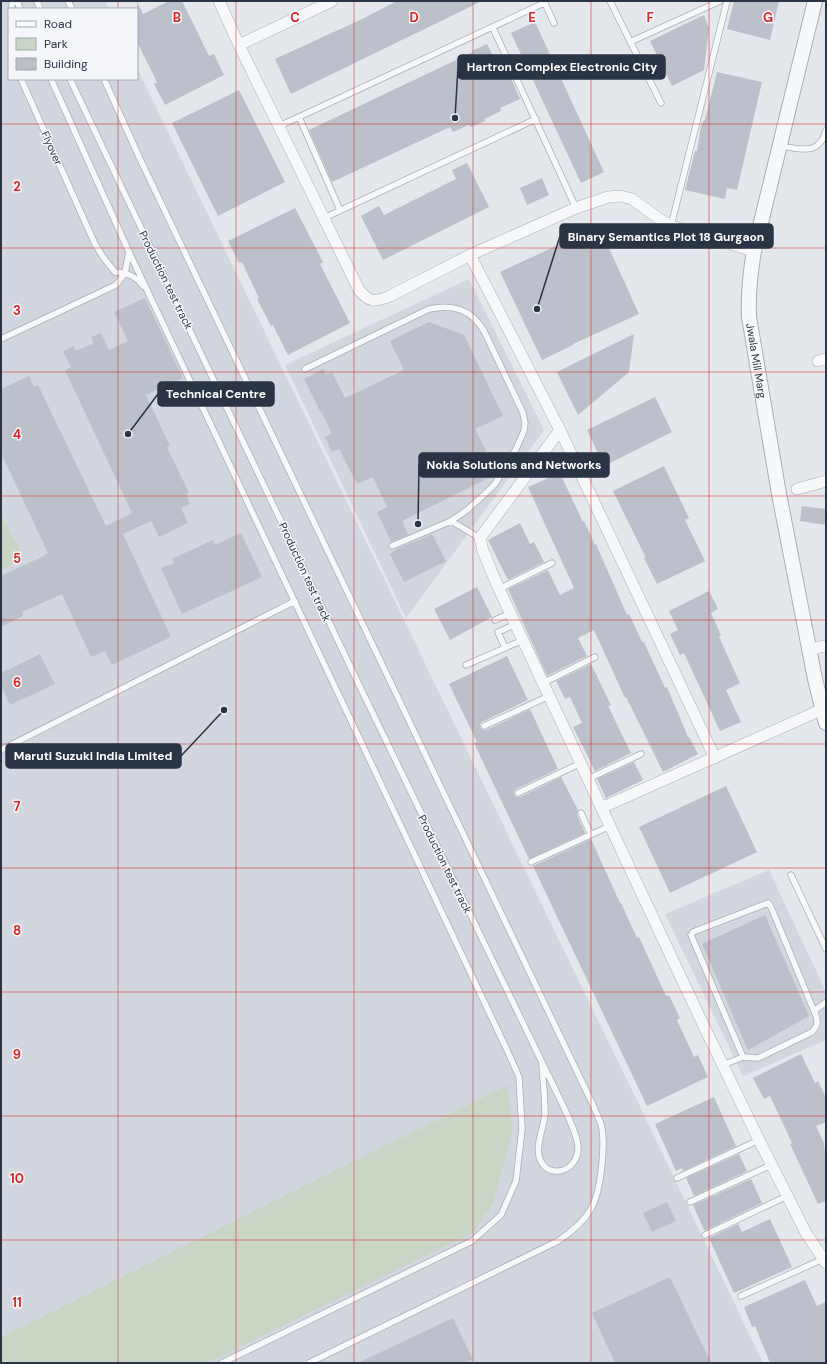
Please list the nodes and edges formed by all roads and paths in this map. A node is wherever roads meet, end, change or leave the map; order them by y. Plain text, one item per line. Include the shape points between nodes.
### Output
1 (219, 1) edge
2 (332, 1) edge
3 (610, 1) edge
4 (720, 1) edge
5 (727, 1) edge
6 (815, 1) edge
7 (544, 2) edge
8 (554, 23) dead end
9 (493, 28) junction
10 (630, 42) junction
11 (239, 45) junction
12 (21, 80) edge
13 (52, 80) edge
14 (70, 80) edge
15 (104, 80) edge
16 (661, 103) dead end
17 (299, 117) junction
18 (536, 119) junction
19 (279, 126) junction
20 (826, 130) edge
21 (780, 146) junction
22 (576, 208) junction
23 (340, 210) junction
24 (324, 218) junction
25 (671, 226) junction
26 (754, 251) junction
27 (129, 252) junction
28 (470, 254) junction
29 (125, 273) junction
30 (151, 297) junction
31 (1, 339) edge
32 (304, 369) dead end
33 (560, 430) junction
34 (826, 482) edge
35 (797, 489) dead end
36 (451, 521) junction
37 (480, 538) junction
38 (392, 546) dead end
39 (552, 563) dead end
40 (499, 589) junction
41 (295, 601) junction
42 (513, 618) junction
43 (494, 620) dead end
44 (523, 640) junction
45 (826, 646) edge
46 (505, 648) junction
47 (809, 649) junction
48 (595, 657) dead end
49 (466, 665) dead end
50 (543, 683) junction
51 (549, 696) junction
52 (824, 716) edge
53 (484, 726) dead end
54 (1, 750) edge
55 (641, 754) dead end
56 (715, 758) junction
57 (581, 763) junction
58 (588, 779) junction
59 (518, 793) dead end
60 (602, 808) junction
61 (581, 813) dead end
62 (610, 826) junction
63 (591, 835) junction
64 (531, 862) dead end
65 (790, 876) dead end
66 (826, 949) edge
67 (826, 1002) edge
68 (814, 1011) junction
69 (743, 1057) junction
70 (542, 1064) junction
71 (723, 1065) junction
72 (759, 1140) junction
73 (771, 1165) junction
74 (677, 1178) dead end
75 (787, 1196) junction
76 (690, 1202) dead end
77 (705, 1235) dead end
78 (825, 1261) edge
79 (741, 1296) dead end
80 (222, 1363) edge
81 (309, 1363) edge

1 - 11 street
2 - 11 street
3 - 10 lane
4 - 10 lane
5 - 25 lane
6 - 21 street, Jwala Mill Marg
7 - 8 lane
7 - 9 lane
9 - 17 lane
9 - 18 lane
10 - 16 lane
11 - 19 street
12 - 29 lane, Flyover via 95,244 115,272
13 - 27 lane
14 - 70 lane, Production test track
15 - 81 lane via 601,1125 603,1147 597,1193 591,1209 570,1233
17 - 19 lane
17 - 23 lane
18 - 22 lane
18 - 23 lane
19 - 24 street
20 - 21 lane via 822,142 813,149
21 - 26 street, Jwala Mill Marg
22 - 25 street via 608,197 620,196 632,199
22 - 28 street
23 - 24 lane
24 - 28 street via 359,290 373,301 390,296
25 - 26 street
26 - 47 street, Jwala Mill Marg via 749,276 749,318
27 - 29 lane
27 - 30 lane
28 - 33 street
29 - 30 lane, Flyover via 139,281
29 - 31 lane via 116,285
30 - 41 lane
32 - 36 lane via 429,309 459,309 478,322 523,413 524,431 516,450 494,484 467,510
33 - 37 street
33 - 56 street
34 - 35 street
36 - 37 lane
36 - 38 lane
37 - 40 street
39 - 40 lane
40 - 42 street
41 - 54 lane
41 - 80 lane via 519,1077 522,1129 516,1181 501,1215 472,1241
42 - 43 lane
42 - 44 street
42 - 46 lane via 498,632
44 - 46 lane
44 - 50 street
45 - 47 street
46 - 49 lane
47 - 52 street, Jwala Mill Marg
48 - 50 lane
50 - 51 street
51 - 53 lane
51 - 57 street
52 - 56 street
55 - 58 lane
56 - 60 street
57 - 58 street
57 - 59 lane
58 - 60 street
60 - 62 street
61 - 63 lane
62 - 63 lane
62 - 71 street
63 - 64 lane
65 - 66 lane
67 - 68 lane
68 - 69 lane via 817,1022 812,1032 758,1058
68 - 69 lane via 768,903 693,932 691,939
69 - 71 lane
70 - 70 lane, Production test track via 574,1131 578,1146 573,1164 556,1172 542,1164 539,1156 545,1115
71 - 72 street
72 - 73 street
72 - 74 lane
73 - 75 street
73 - 76 lane
75 - 77 lane
75 - 78 street via 806,1233
78 - 79 lane

